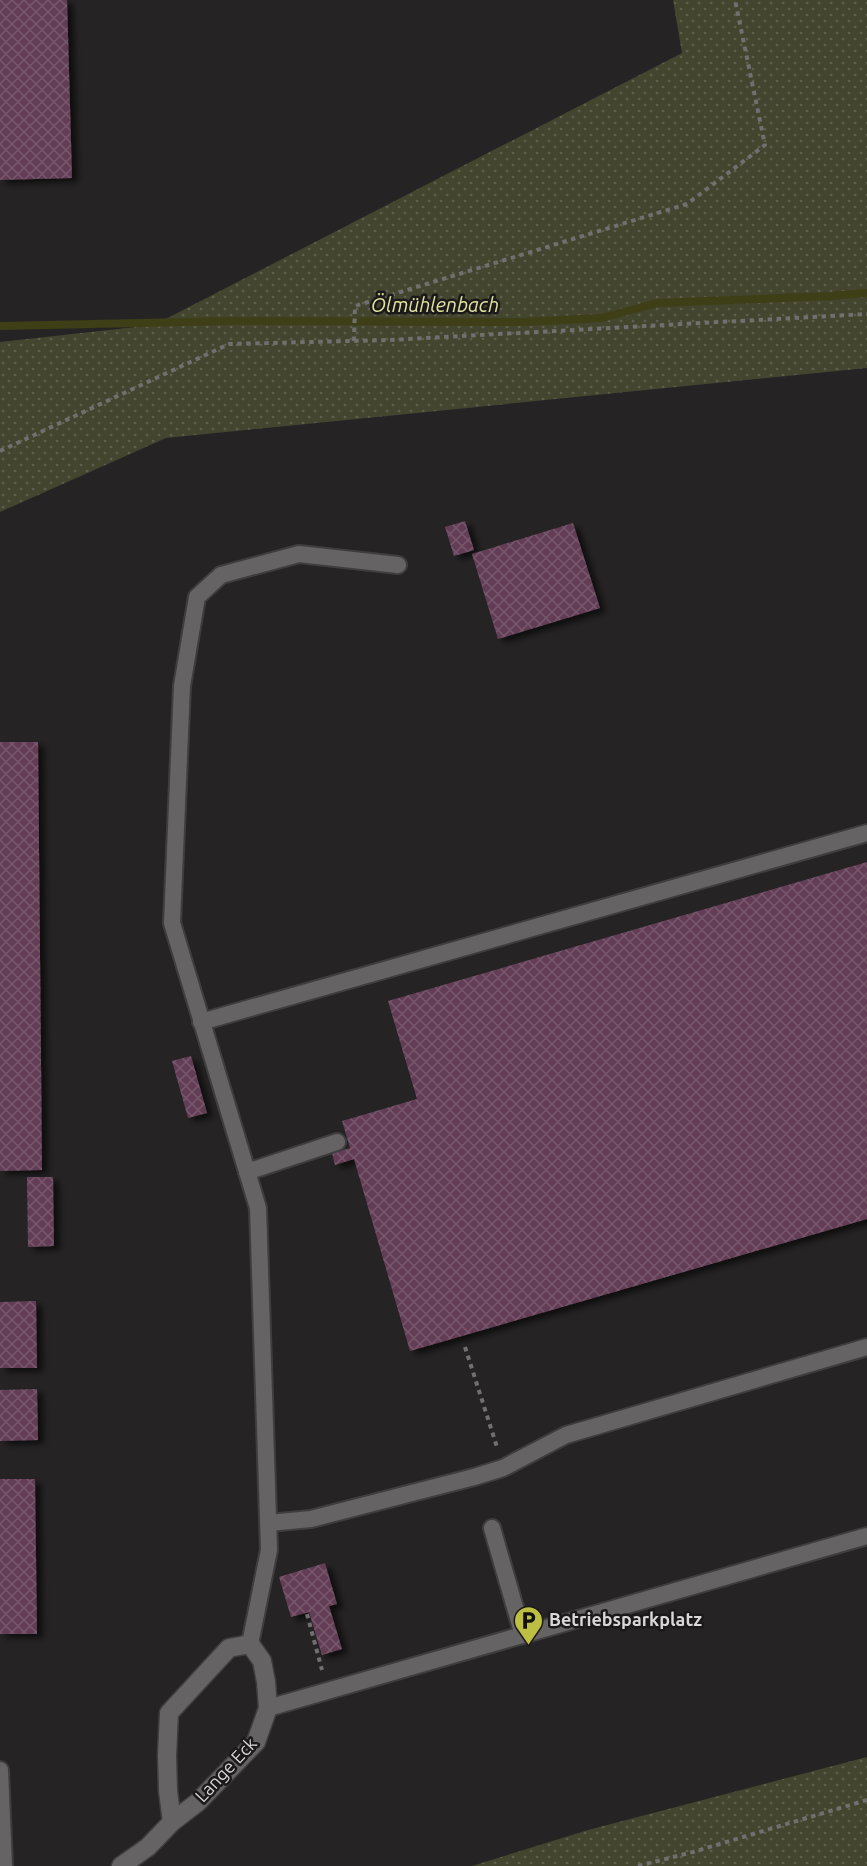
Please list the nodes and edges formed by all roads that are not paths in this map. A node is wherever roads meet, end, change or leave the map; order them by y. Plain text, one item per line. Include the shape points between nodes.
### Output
1 (398, 564) dead end
2 (867, 832) edge
3 (201, 1022) junction
4 (337, 1142) dead end
5 (247, 1172) junction
6 (867, 1347) edge
7 (269, 1523) junction
8 (492, 1528) dead end
9 (867, 1536) edge
10 (523, 1635) junction
11 (250, 1644) junction
12 (268, 1708) junction
13 (0, 1770) edge
14 (172, 1822) junction
15 (4, 1866) edge
16 (122, 1866) edge

1 - 3 lane via 299,554 221,575 197,597 182,686 172,923
2 - 3 lane
3 - 5 lane
4 - 5 lane
5 - 7 lane via 258,1208
6 - 7 lane via 566,1435 503,1468 311,1519
7 - 11 lane via 269,1550
8 - 10 lane
9 - 10 lane
10 - 12 lane
11 - 12 street, Lange Eck via 262,1661
11 - 14 street, Lange Eck via 229,1648 169,1713 167,1755
12 - 14 street, Lange Eck via 256,1742 198,1802
13 - 15 lane
14 - 16 street, Lange Eck

